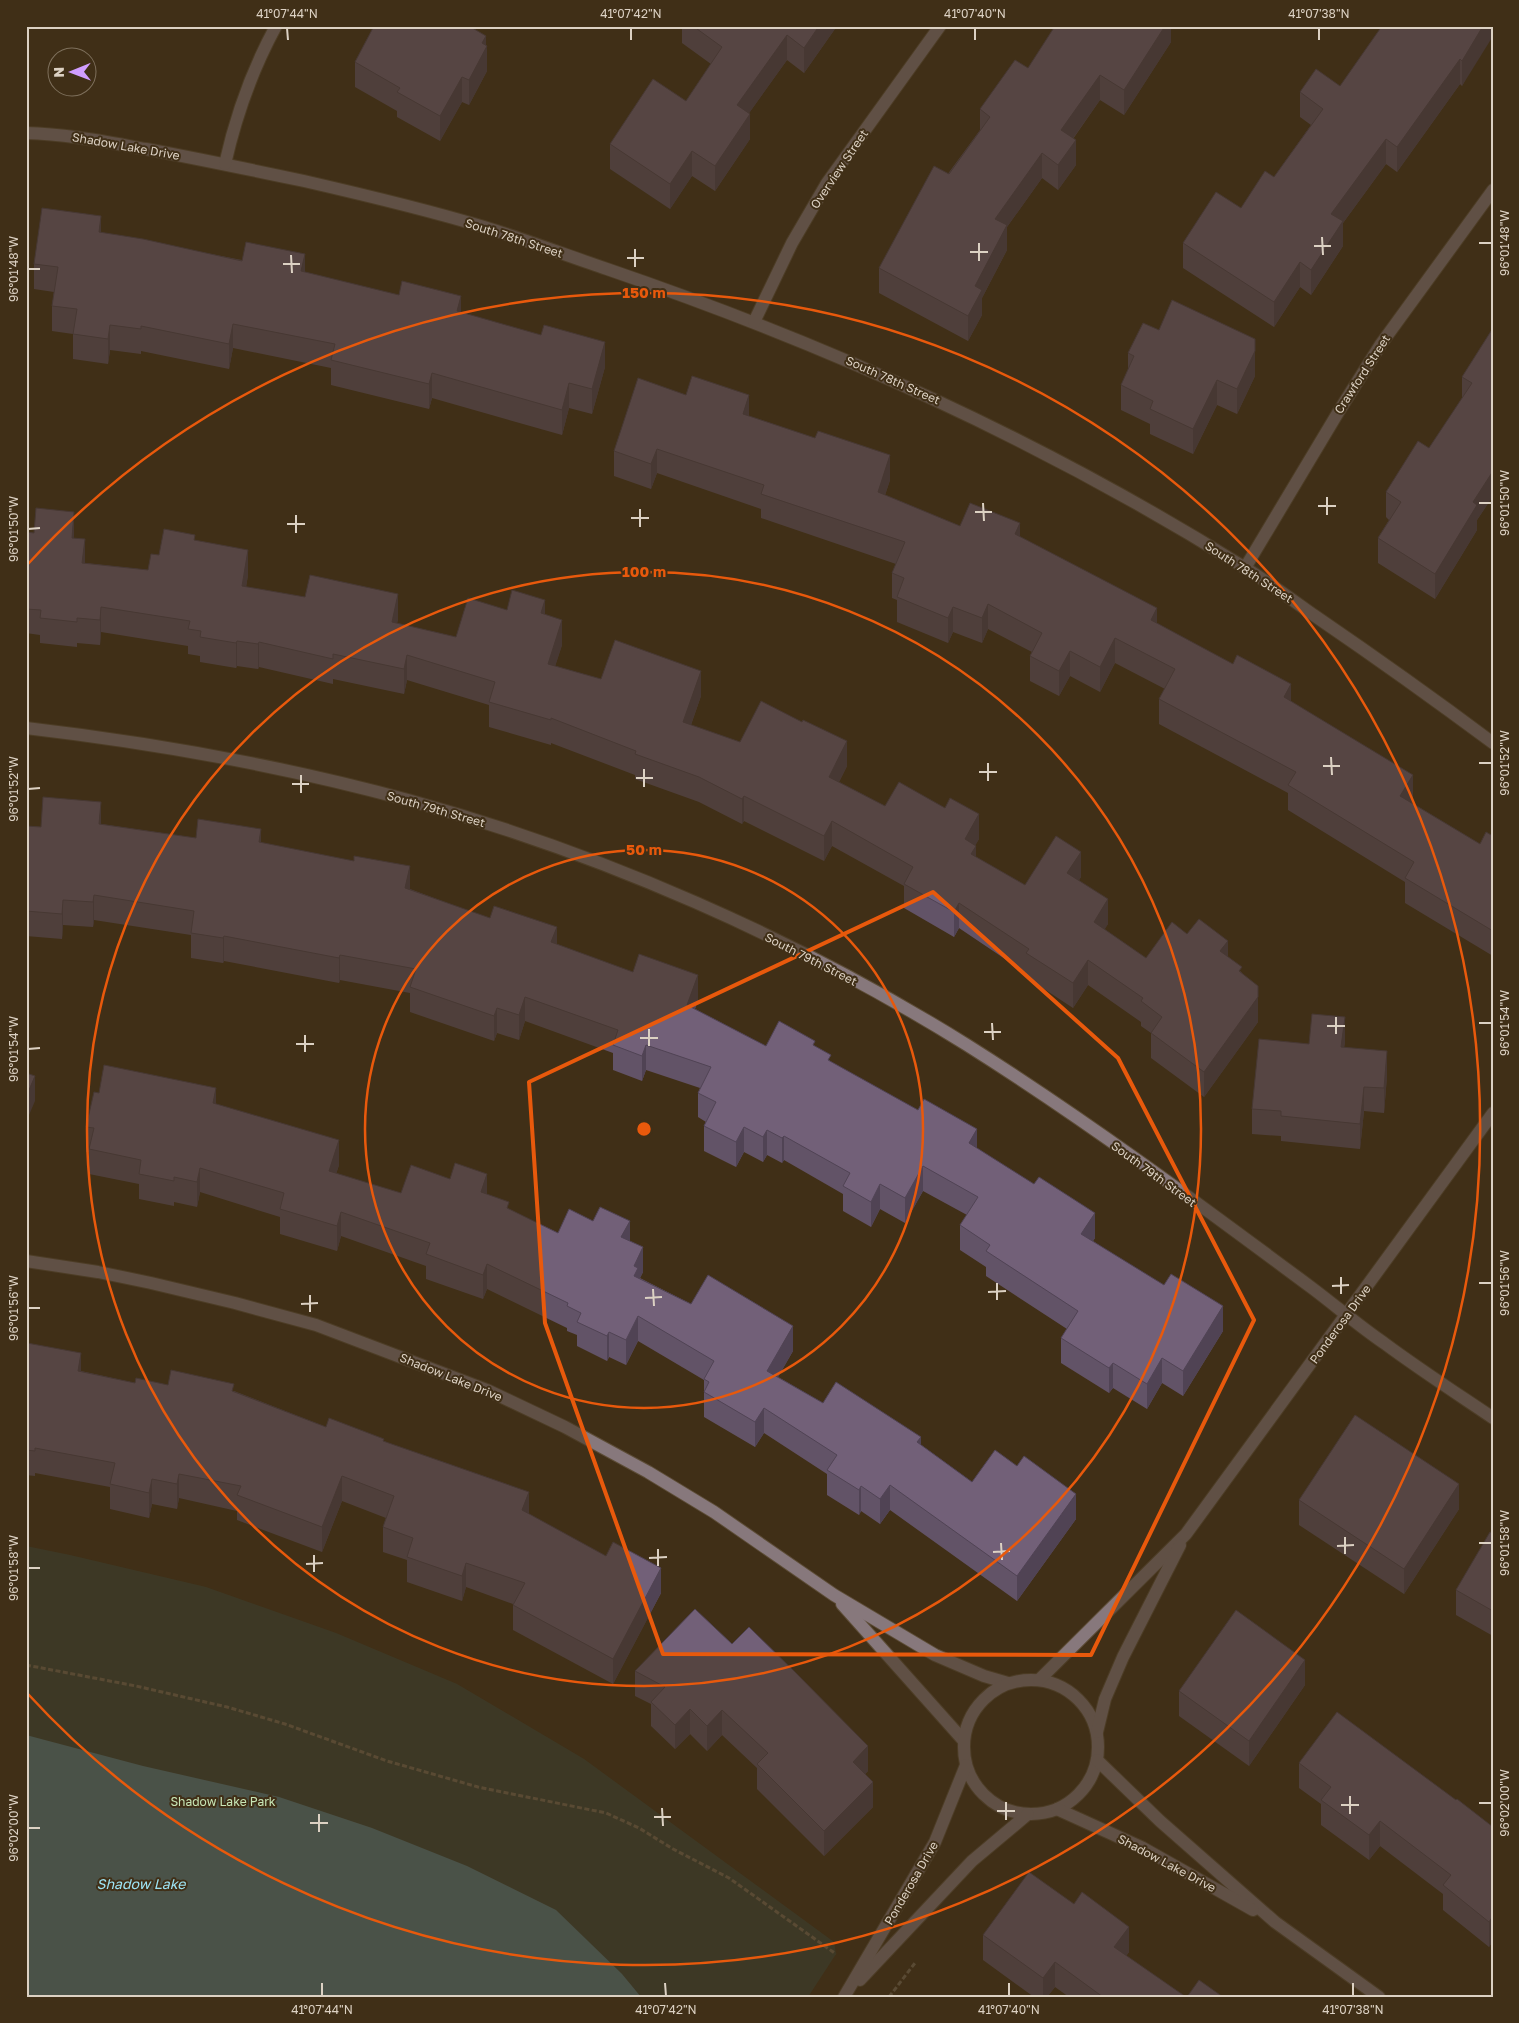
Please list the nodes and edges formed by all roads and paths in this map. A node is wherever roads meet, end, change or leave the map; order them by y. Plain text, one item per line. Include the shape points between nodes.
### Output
1 (276, 26) edge
2 (940, 26) edge
3 (26, 134) edge
4 (226, 164) junction
5 (1493, 190) edge
6 (754, 322) junction
7 (1245, 568) junction
8 (26, 728) edge
9 (1493, 743) edge
10 (1493, 1113) edge
11 (26, 1261) edge
12 (1346, 1315) junction
13 (1493, 1418) edge
14 (1186, 1534) junction
15 (834, 1595) junction
16 (26, 1665) edge
17 (1039, 1680) junction
18 (1008, 1683) junction
19 (1097, 1732) junction
20 (964, 1741) junction
21 (1097, 1760) junction
22 (966, 1765) junction
23 (1057, 1809) junction
24 (1028, 1814) junction
25 (1275, 1922) junction
26 (836, 1954) dead end
27 (844, 1997) edge
28 (1379, 1997) edge

1 - 4 street via 246,90
2 - 6 street, Overview Street via 827,183 792,243
3 - 4 street, Shadow Lake Drive via 93,139
4 - 6 street, South 78th Street via 372,196 486,228
5 - 7 street, Crawford Street via 1381,344
6 - 7 street, South 78th Street via 894,380 992,426 1114,490
7 - 9 street, South 78th Street
8 - 12 street, South 79th Street via 224,758 409,801 581,856 742,924 820,962 964,1043 1042,1094
10 - 12 street, Ponderosa Drive
11 - 15 street, Shadow Lake Drive via 151,1283 316,1325 487,1390 648,1472 714,1512
12 - 13 street, South 79th Street
12 - 14 street, Ponderosa Drive
14 - 17 street, Ponderosa Drive
14 - 19 street, Ponderosa Drive via 1123,1657 1105,1699
15 - 18 street, Shadow Lake Drive via 935,1655
15 - 20 street, Shadow Lake Drive
16 - 26 path via 227,1707 387,1761 470,1785 606,1813 729,1878
17 - 18 street
17 - 19 street via 1070,1692 1091,1716
18 - 20 street via 978,1706 967,1726
19 - 21 street
20 - 22 street
21 - 23 street via 1084,1790
21 - 25 street, Shadow Lake Drive
22 - 24 street via 973,1781 996,1805 1011,1812
22 - 27 street, Ponderosa Drive via 935,1842
23 - 24 street
23 - 25 street, Shadow Lake Drive via 1143,1848
24 - 27 street, Ponderosa Drive via 972,1861
25 - 28 street, Shadow Lake Drive

